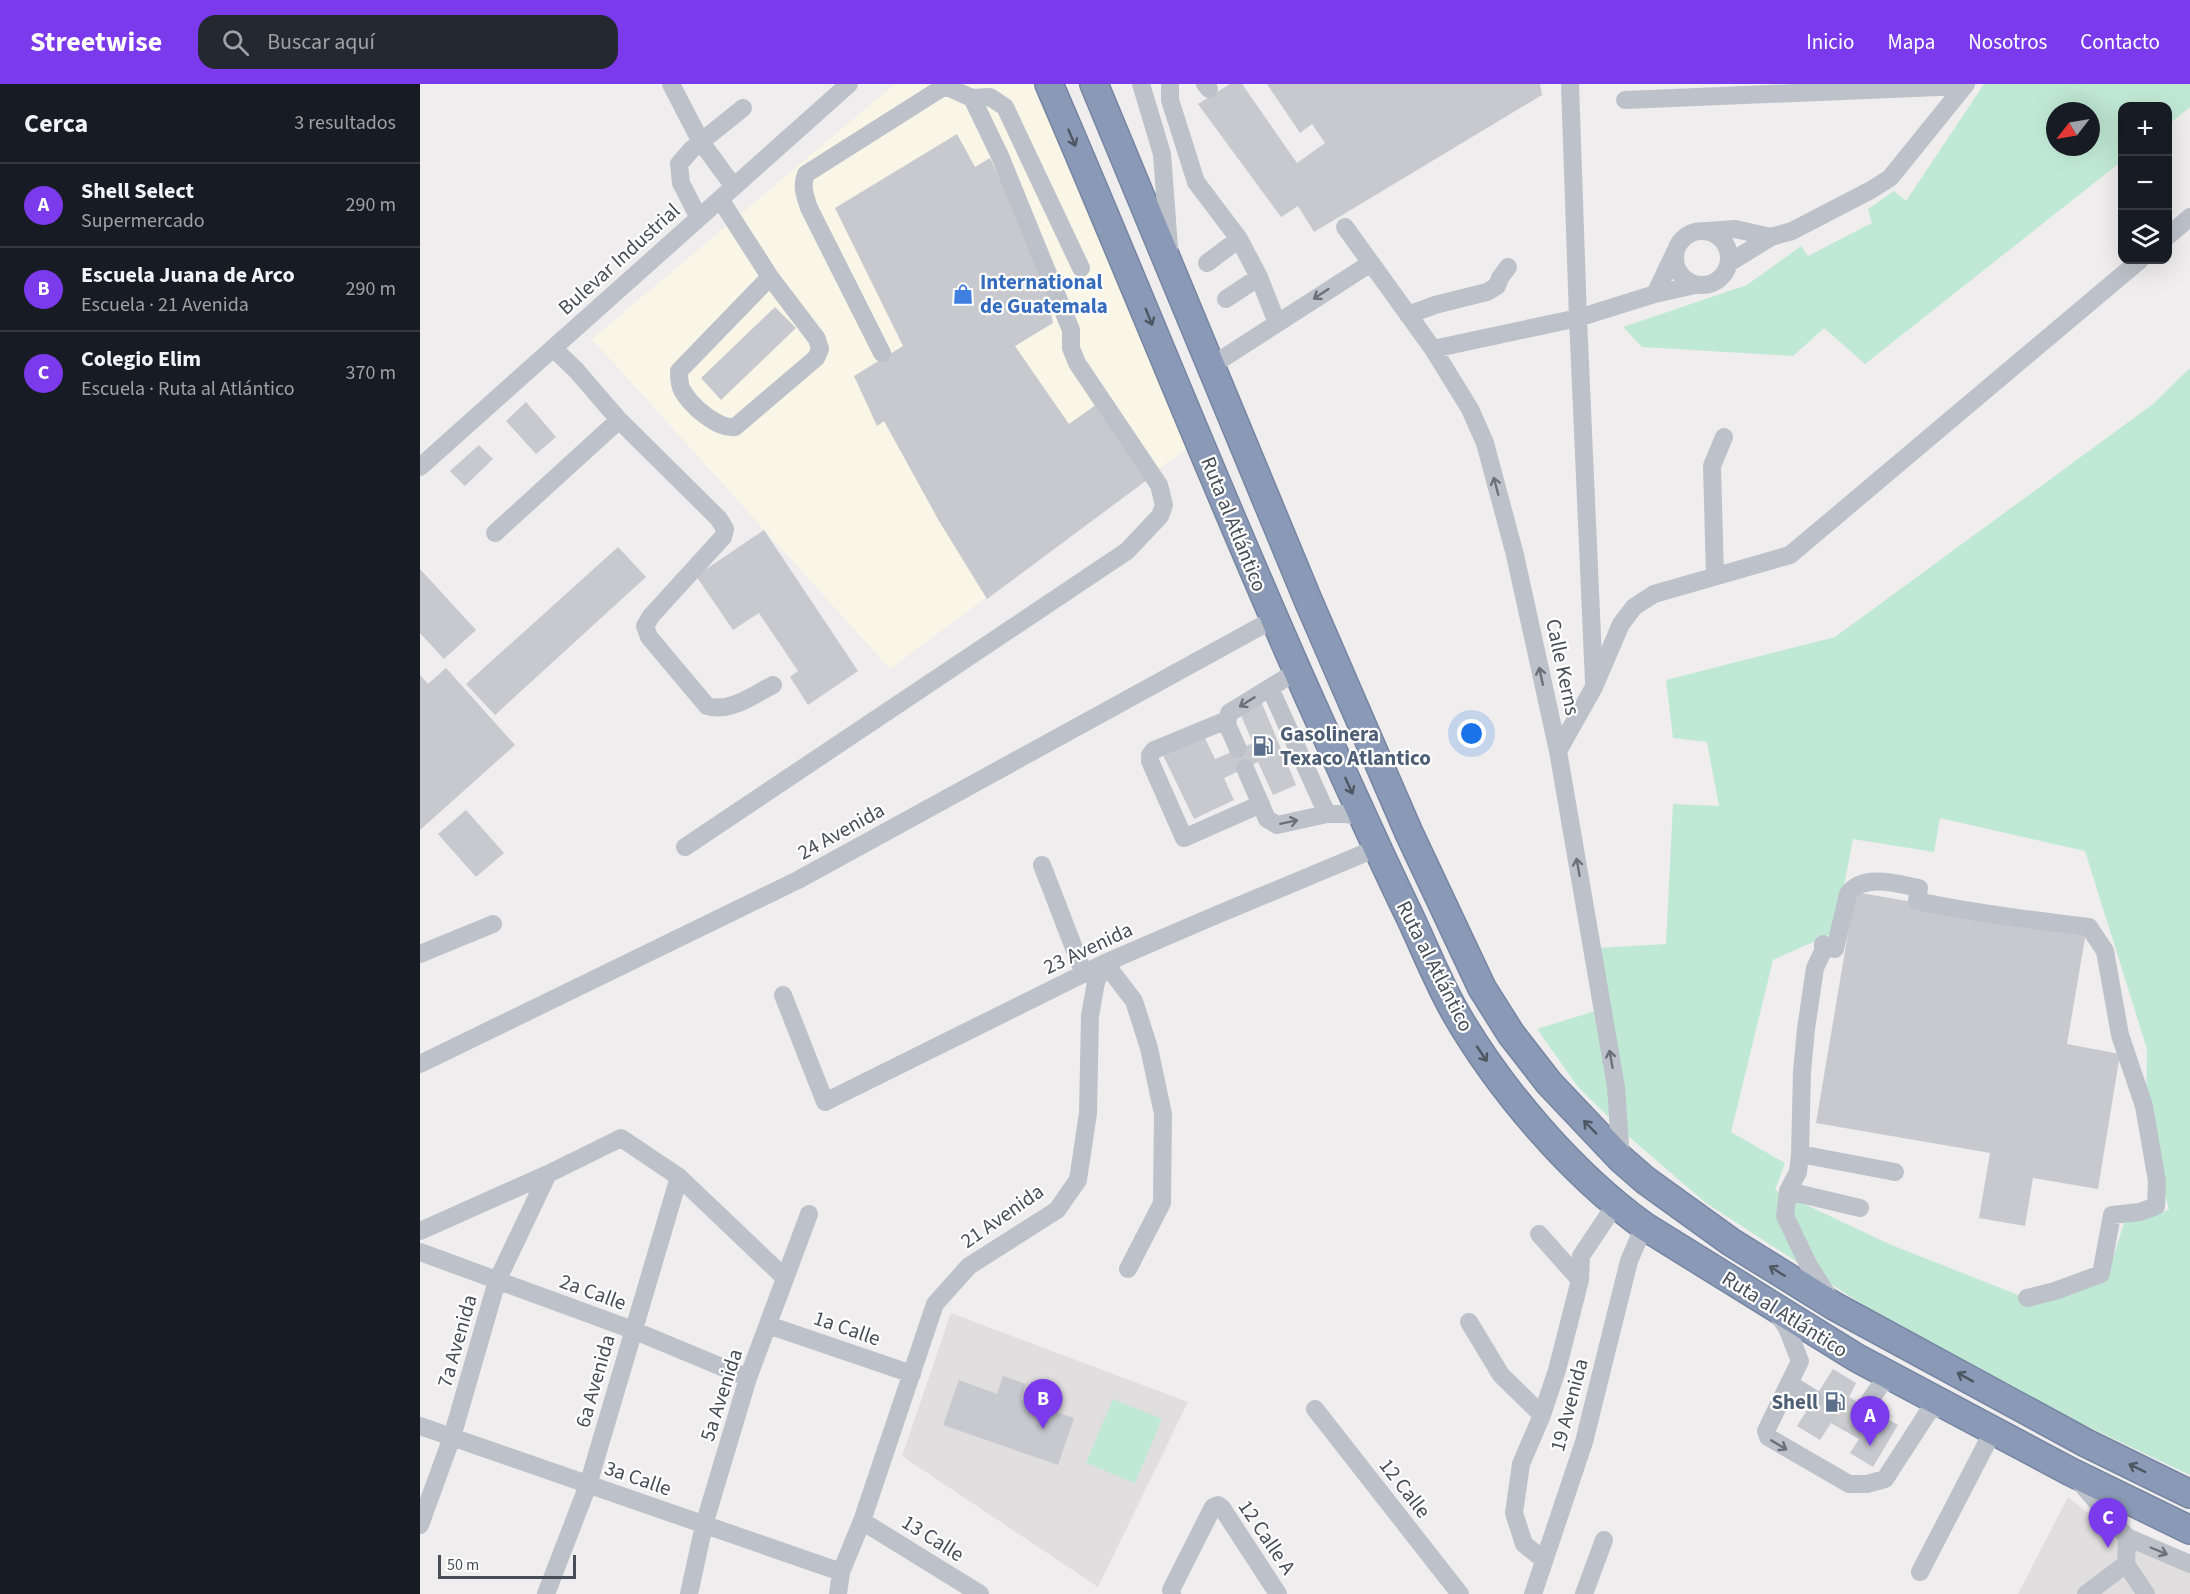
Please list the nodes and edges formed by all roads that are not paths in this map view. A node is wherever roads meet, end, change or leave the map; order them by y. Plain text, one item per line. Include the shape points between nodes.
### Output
1 (670, 84) edge
2 (849, 84) edge
3 (1049, 84) edge
4 (1094, 84) edge
5 (1141, 84) edge
6 (1170, 84) edge
7 (1570, 84) edge
8 (945, 85) edge
9 (1965, 85) edge
10 (1793, 88) edge
11 (1685, 91) edge
12 (972, 98) junction
13 (1624, 100) dead end
14 (743, 108) dead end
15 (701, 142) junction
16 (734, 187) junction
17 (720, 199) junction
18 (2190, 217) edge
19 (699, 218) junction
20 (1345, 227) dead end
21 (1707, 231) junction
22 (2172, 233) edge
23 (1771, 237) junction
24 (1239, 239) junction
25 (1675, 252) junction
26 (1207, 263) dead end
27 (1371, 263) junction
28 (1729, 263) junction
29 (2135, 264) edge
30 (1508, 267) dead end
31 (1081, 268) dead end
32 (770, 277) junction
33 (1259, 277) junction
34 (1174, 279) junction
35 (1695, 285) junction
36 (1655, 294) junction
37 (1226, 299) dead end
38 (1408, 315) junction
39 (1578, 318) junction
40 (1276, 323) junction
41 (553, 348) junction
42 (1433, 349) junction
43 (882, 353) dead end
44 (1211, 366) junction
45 (619, 420) junction
46 (1724, 437) dead end
47 (421, 464) edge
48 (495, 533) dead end
49 (1715, 575) junction
50 (1274, 619) junction
51 (1297, 671) junction
52 (773, 685) dead end
53 (1594, 687) junction
54 (1270, 688) junction
55 (1227, 720) junction
56 (1238, 749) dead end
57 (1558, 751) junction
58 (1245, 768) dead end
59 (1261, 804) junction
60 (1328, 814) junction
61 (1362, 817) junction
62 (685, 847) dead end
63 (1377, 848) junction
64 (1042, 865) dead end
65 (493, 924) dead end
66 (420, 954) edge
67 (1106, 963) junction
68 (1084, 974) junction
69 (783, 995) dead end
70 (420, 1064) edge
71 (1800, 1154) junction
72 (1621, 1159) junction
73 (1895, 1172) dead end
74 (548, 1174) junction
75 (679, 1177) junction
76 (1788, 1191) junction
77 (1615, 1205) junction
78 (1860, 1208) dead end
79 (809, 1214) dead end
80 (1644, 1226) junction
81 (420, 1231) edge
82 (1539, 1234) dead end
83 (420, 1252) edge
84 (1128, 1269) dead end
85 (785, 1278) junction
86 (1580, 1280) junction
87 (497, 1281) junction
88 (2027, 1298) dead end
89 (1770, 1304) junction
90 (1834, 1306) junction
91 (1469, 1322) dead end
92 (768, 1325) junction
93 (633, 1330) junction
94 (912, 1374) junction
95 (748, 1378) junction
96 (1899, 1381) junction
97 (1789, 1383) junction
98 (1814, 1399) tunnel mouth
99 (1866, 1406) tunnel mouth
100 (1315, 1409) dead end
101 (1955, 1411) junction
102 (1542, 1415) junction
103 (420, 1426) edge
104 (1993, 1431) junction
105 (452, 1437) junction
106 (2071, 1472) junction
107 (588, 1485) junction
108 (2190, 1494) edge
109 (862, 1521) junction
110 (420, 1525) edge
111 (704, 1525) junction
112 (2190, 1530) edge
113 (2127, 1538) junction
114 (1604, 1540) dead end
115 (1544, 1560) junction
116 (2126, 1564) junction
117 (2190, 1564) edge
118 (841, 1572) junction
119 (1920, 1572) dead end
120 (1172, 1592) edge
121 (546, 1594) edge
122 (689, 1594) edge
123 (837, 1594) edge
124 (980, 1594) edge
125 (1278, 1594) edge
126 (1460, 1594) edge
127 (1533, 1594) edge
128 (1584, 1594) edge
129 (2086, 1594) edge
130 (2146, 1594) edge

1 - 15 street
2 - 16 street, Bulevar Industrial
3 -> 50 highway, Ruta al Atlántico
4 - 34 highway, Ruta al Atlántico
5 - 34 street via 1162,154
6 - 24 street via 1170,100 1196,182
7 - 39 street
8 - 12 street
8 - 43 street via 806,174 804,179 809,208
9 - 10 street
9 - 23 street via 1890,178 1792,231
10 - 11 street
11 - 13 street
12 - 31 street via 990,97 1005,107
12 - 62 street via 1071,330 1071,348 1077,363 1159,485 1164,505 1160,516 1127,551
14 - 15 street
15 - 16 street
15 - 19 street via 679,164 681,183
16 - 17 street, Bulevar Industrial
17 - 19 street, Bulevar Industrial
17 - 32 street
18 - 22 street
19 - 41 street, Bulevar Industrial
20 - 27 street, Calle Kerns
21 - 23 street via 1735,229
21 - 25 street via 1686,235
21 - 28 street via 1724,243
23 - 28 street
24 - 26 street
24 - 33 street
25 - 35 street via 1679,273
25 - 36 street
27 - 38 street, Calle Kerns
27 -> 40 street
28 - 35 street via 1716,281
29 - 49 street via 1790,555
30 - 38 street via 1497,286 1487,292
32 - 32 street via 679,371 681,388 690,400 726,428 735,427 816,358 820,349 817,339
33 - 37 street
33 - 40 street
34 - 44 highway, Ruta al Atlántico
35 - 36 street
36 - 39 street
38 - 42 street, Calle Kerns
39 - 42 street
39 - 53 street
40 - 44 street
41 - 45 street
41 - 47 street, Bulevar Industrial
57 -> 42 street, Calle Kerns via 1515,555 1485,443 1470,408
72 -> 44 highway, Ruta al Atlántico via 1549,1083 1482,988 1409,833
45 - 48 street
45 - 52 street via 725,529 723,537 651,616 645,626 649,638 707,706 729,707
46 - 49 street via 1712,466
49 - 53 street via 1654,594 1634,607 1621,624
50 - 51 highway, Ruta al Atlántico
50 - 70 street, 24 Avenida via 798,880
51 - 54 street
51 -> 61 highway, Ruta al Atlántico
53 - 57 street
54 -> 55 street via 1229,713
54 - 60 street
55 - 56 street
55 - 59 street via 1154,750 1150,761 1184,838
72 -> 57 street, Calle Kerns via 1616,1087
58 - 59 street
59 -> 60 street via 1267,819 1277,825
60 - 61 street
61 - 63 highway, Ruta al Atlántico
63 - 67 street, 23 Avenida
63 -> 77 highway, Ruta al Atlántico via 1454,1010 1485,1058 1523,1109
64 - 68 street
65 - 66 street
67 - 68 street, 23 Avenida
67 - 84 street via 1134,1001 1163,1114 1162,1203
67 - 94 street, 21 Avenida via 1096,982 1090,1016 1088,1113 1078,1180 1057,1210 969,1266 935,1304
68 - 69 street, 23 Avenida via 825,1102
71 - 73 street
71 - 76 street via 1798,1172
71 - 88 street via 1802,1072 1815,968 1823,944 1835,948 1852,888 1861,883 1888,882 1919,888 1917,901 2089,927 2105,951 2121,1035 2144,1106 2157,1181 2156,1206 2112,1215 2101,1274
90 -> 72 highway, Ruta al Atlántico via 1731,1242
74 - 75 street via 621,1138
74 - 81 street
74 - 87 street, 7a Avenida
75 - 85 street
75 - 93 street, 6a Avenida
76 - 78 street
76 - 90 street via 1785,1216 1789,1228
77 - 80 highway, Ruta al Atlántico
77 - 86 street via 1581,1256
79 - 85 street, 5a Avenida
80 - 89 highway, Ruta al Atlántico
80 - 115 street, 19 Avenida via 1629,1261 1584,1442
82 - 86 street
83 - 87 street, 2a Calle
85 - 92 street, 5a Avenida
86 - 102 street
87 - 93 street, 2a Calle
87 - 105 street, 7a Avenida
89 - 96 highway, Ruta al Atlántico
89 - 97 street via 1797,1348 1800,1361
108 -> 90 highway, Ruta al Atlántico via 2085,1443
91 - 102 street via 1501,1376
92 - 94 street, 1a Calle
92 - 95 street, 5a Avenida
93 - 95 street, 2a Calle
93 - 107 street, 6a Avenida
94 - 109 street, 21 Avenida
95 - 111 street, 5a Avenida
96 - 99 street via 1881,1383
96 - 101 highway, Ruta al Atlántico
97 - 98 street
97 -> 101 street via 1766,1431 1768,1437 1848,1485 1886,1479 1929,1411
100 - 126 street, 12 Calle
101 - 104 highway, Ruta al Atlántico
102 - 115 street via 1521,1464 1514,1513 1524,1544
103 - 105 street, 3a Calle
104 - 106 highway, Ruta al Atlántico
104 - 119 street
105 - 107 street, 3a Calle
105 - 110 street, 7a Avenida
106 - 112 highway, Ruta al Atlántico
106 - 113 street
107 - 111 street, 3a Calle
107 - 121 street, 6a Avenida
109 - 118 street, 21 Avenida
109 - 124 street, 13 Calle
111 - 118 street, 3a Calle
111 - 122 street, 5a Avenida
113 - 116 street
113 -> 117 street
114 - 128 street
115 - 127 street, 19 Avenida
116 - 129 street
116 - 130 street
118 - 123 street, 21 Avenida
120 - 125 street, 12 Calle A via 1213,1507 1218,1506

